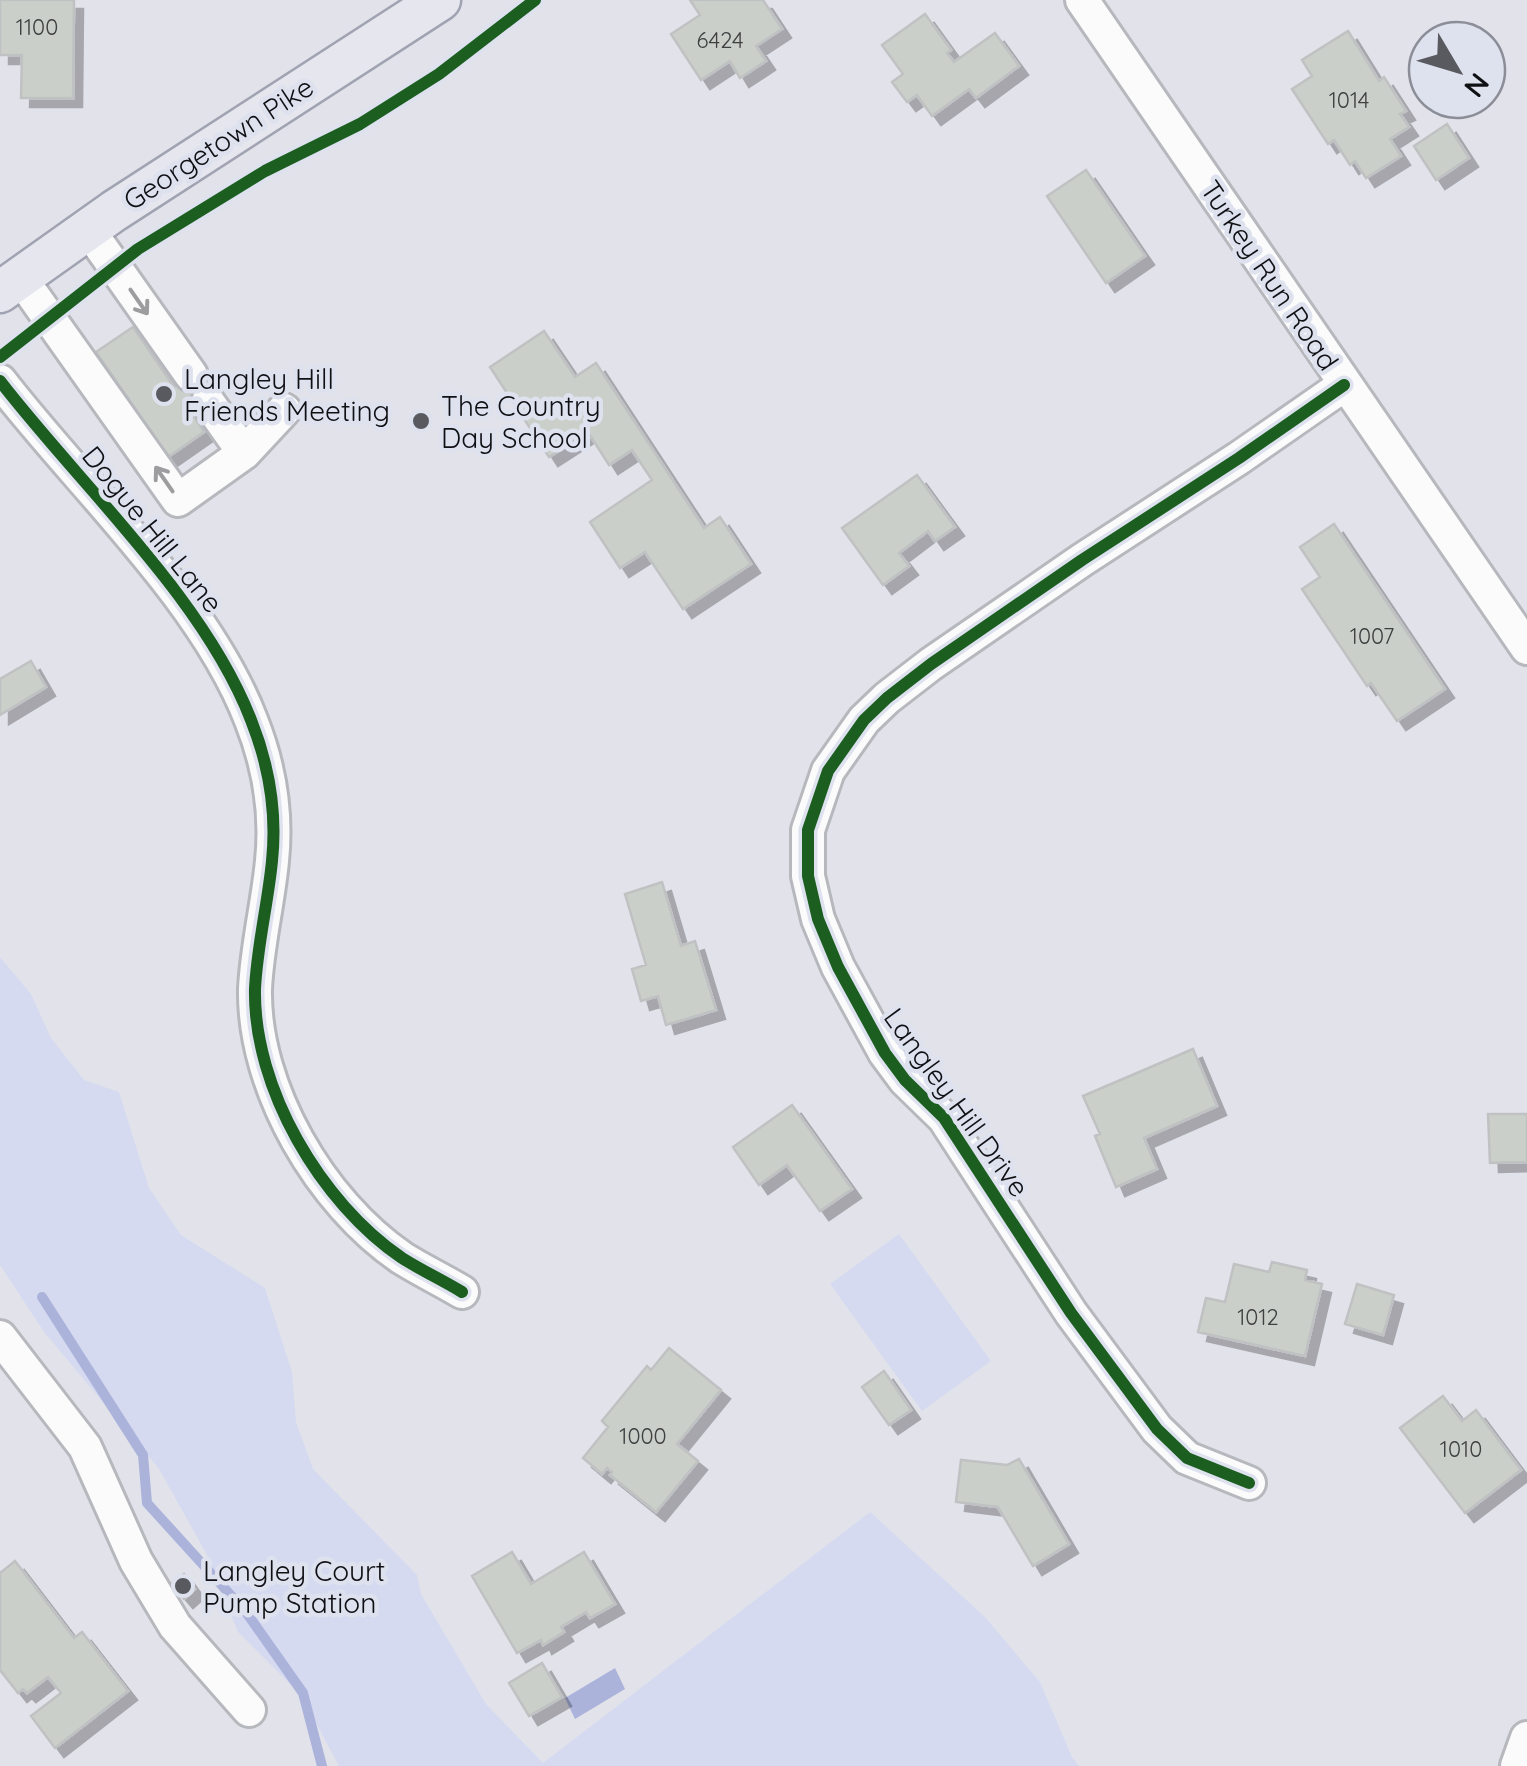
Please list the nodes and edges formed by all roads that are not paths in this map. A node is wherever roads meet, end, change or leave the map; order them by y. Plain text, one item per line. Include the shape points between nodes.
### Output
1 (440, 0) edge
2 (1082, 0) edge
3 (88, 229) junction
4 (10, 284) edge
5 (0, 381) edge
6 (1344, 385) junction
7 (284, 410) dead end
8 (244, 453) junction
9 (1527, 648) edge
10 (462, 1292) dead end
11 (0, 1337) edge
12 (1249, 1484) dead end
13 (249, 1710) dead end
14 (1527, 1738) edge
15 (1517, 1766) edge

1 - 3 main road, Georgetown Pike
2 - 6 street, Turkey Run Road
3 - 4 main road, Georgetown Pike
3 -> 8 street
8 -> 4 street via 178,500
5 - 10 street, Dogue Hill Lane via 171,588 212,644 250,717 273,809 256,1012 263,1058 300,1146 364,1226 401,1257
6 - 9 street, Turkey Run Road
6 - 12 street, Langley Hill Drive via 887,698 828,771 808,830 808,876 818,919 885,1054 944,1118 1072,1314 1157,1429 1187,1458
7 - 8 street
11 - 13 street via 85,1447 136,1561 175,1626
14 - 15 street

